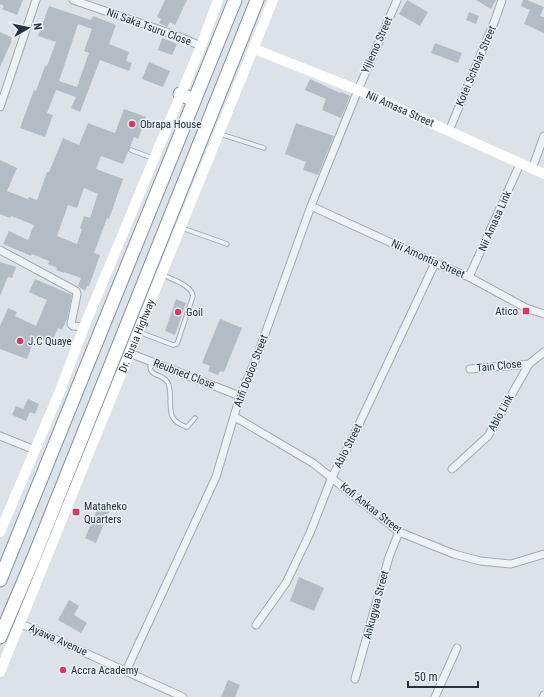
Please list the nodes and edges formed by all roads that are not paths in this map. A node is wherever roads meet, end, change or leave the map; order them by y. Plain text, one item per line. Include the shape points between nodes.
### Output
1 (36, 0) edge
2 (74, 0) edge
3 (218, 0) edge
4 (235, 0) edge
5 (258, 0) edge
6 (273, 0) edge
7 (397, 0) edge
8 (502, 0) edge
9 (201, 46) junction
10 (254, 49) junction
11 (358, 90) junction
12 (180, 94) junction
13 (194, 100) junction
14 (0, 105) edge
15 (449, 131) junction
16 (219, 134) junction
17 (544, 136) edge
18 (264, 148) dead end
19 (131, 150) dead end
20 (153, 158) junction
21 (520, 164) junction
22 (532, 169) junction
23 (544, 174) edge
24 (311, 206) junction
25 (181, 227) junction
26 (227, 244) dead end
27 (0, 250) edge
28 (435, 263) junction
29 (162, 274) junction
30 (469, 277) junction
31 (544, 314) edge
32 (84, 327) junction
33 (138, 331) junction
34 (544, 352) edge
35 (129, 353) junction
36 (151, 361) junction
37 (529, 364) junction
38 (470, 369) dead end
39 (240, 396) junction
40 (234, 416) junction
41 (195, 418) dead end
42 (0, 436) edge
43 (35, 450) junction
44 (452, 469) dead end
45 (332, 477) junction
46 (0, 532) edge
47 (399, 532) junction
48 (544, 554) edge
49 (0, 580) edge
50 (19, 623) junction
51 (256, 625) dead end
52 (0, 637) edge
53 (457, 648) dead end
54 (126, 670) junction
55 (0, 672) edge
56 (355, 679) dead end
57 (183, 697) edge
58 (435, 697) edge

1 - 14 street
2 - 9 street, Nii Saka Tsuru Close
3 - 9 street
4 - 13 highway
5 - 52 highway, Dr. Busia Highway
6 - 10 street, Dr. Busia Highway
7 - 11 street, Yijiemo Street
8 - 15 street, Kotei Scholar Street
9 - 12 street
10 - 11 street, Nii Amasa Street
10 - 16 street, Dr. Busia Highway
11 - 15 street, Nii Amasa Street
11 - 24 street, Atifi Dodoo Street
12 - 13 highway
12 - 20 street
13 - 49 highway
15 - 21 street, Nii Amasa Street
16 - 18 lane
16 - 25 street, Dr. Busia Highway
17 - 22 street
19 - 20 lane
20 - 32 street
21 - 22 street, Nii Amasa Street
21 - 30 street, Nii Amasa Link
22 - 23 street, Nii Amasa Street
24 - 28 street, Nii Amontia Street
24 - 39 street, Atifi Dodoo Street via 256,359
25 - 26 lane
25 - 29 street, Dr. Busia Highway
27 - 32 street via 76,291 71,324
28 - 30 street, Nii Amontia Street
28 - 45 street, Ablo Street
29 - 33 street, Dr. Busia Highway
29 - 33 lane via 193,292 177,344 173,345
30 - 31 street, Nii Amontia Street via 526,308
32 - 43 street
33 - 35 street, Dr. Busia Highway
34 - 37 street, Ablo Link
35 - 36 street, Reubned Close
35 - 50 street, Dr. Busia Highway
36 - 39 street, Reubned Close
36 - 41 lane via 151,371 166,380 169,385 173,420 187,427
37 - 38 street, Tain Close
37 - 44 street, Ablo Link via 493,430
39 - 40 street, Atifi Dodoo Street
40 - 45 street, Kofi Ankaa Street
40 - 54 street, Atifi Dodoo Street via 216,477
42 - 43 street
43 - 46 street
45 - 47 street, Kofi Ankaa Street
45 - 51 street, Ablo Street via 310,533 286,583
47 - 48 street, Kofi Ankaa Street via 454,554 480,560 511,564
47 - 56 street, Ankugyaa Street via 389,557
50 - 54 street, Ayawa Avenue
50 - 55 street, Dr. Busia Highway
53 - 58 street
54 - 57 street, Ayawa Avenue

